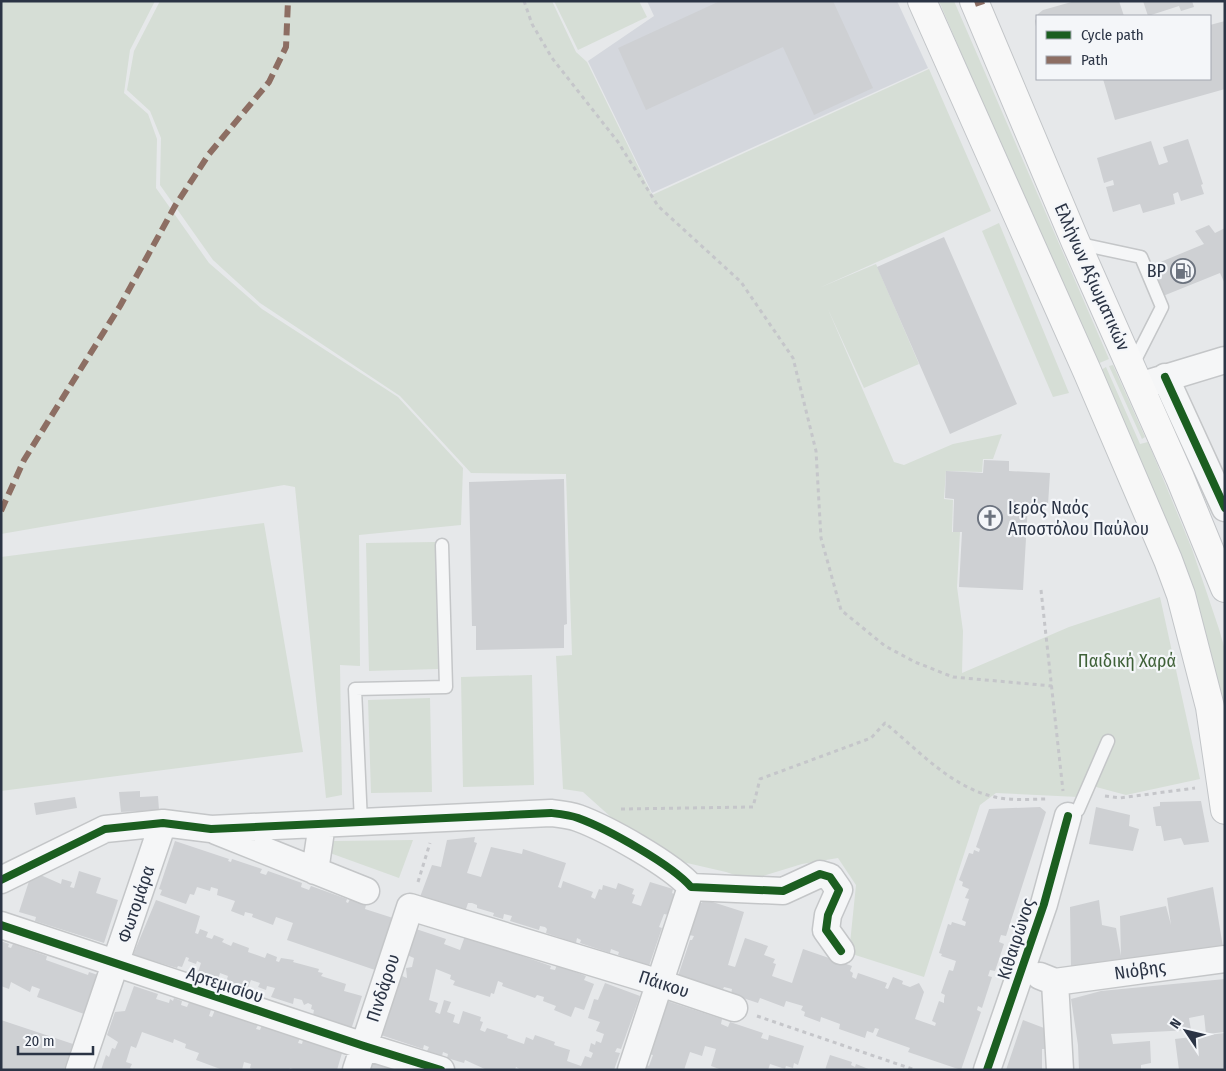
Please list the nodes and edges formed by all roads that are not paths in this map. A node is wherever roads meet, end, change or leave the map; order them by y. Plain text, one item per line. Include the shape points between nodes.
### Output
1 (922, 1) edge
2 (978, 2) edge
3 (1076, 243) junction
4 (1225, 360) edge
5 (1136, 377) junction
6 (1165, 377) junction
7 (1225, 508) edge
8 (442, 544) dead end
9 (1218, 551) edge
10 (1225, 588) edge
11 (1108, 741) dead end
12 (1223, 798) edge
13 (1066, 808) joint
14 (361, 822) junction
15 (163, 823) junction
16 (322, 824) junction
17 (211, 829) junction
18 (315, 871) junction
19 (1, 880) edge
20 (691, 887) junction
21 (366, 891) dead end
22 (410, 907) joint
23 (1, 925) edge
24 (841, 951) dead end
25 (1225, 959) edge
26 (115, 964) junction
27 (1023, 970) junction
28 (1055, 982) junction
29 (660, 983) junction
30 (734, 1008) road end
31 (360, 1058) edge
32 (79, 1070) edge
33 (441, 1070) edge
34 (631, 1070) edge
35 (987, 1070) edge
36 (1060, 1070) edge

1 - 12 main road via 1099,399 1181,595 1210,707
2 - 3 main road, Ελλήνων Αξιωματικών
3 - 5 main road, Ελλήνων Αξιωματικών
3 - 5 lane via 1141,257 1162,307
4 - 6 street
5 - 6 street
5 - 9 main road, Ελλήνων Αξιωματικών
6 - 7 street
8 - 14 lane via 446,687 355,689
9 - 10 main road, Ελλήνων Αξιωματικών
11 - 13 lane via 1078,810
13 - 27 street, Κιθαιρώνος via 1044,904
14 - 16 street
14 - 20 street via 552,813 576,817 680,874
15 - 17 street
15 - 19 street via 105,828
15 - 26 street, Φωτομάρα
16 - 17 street
16 - 18 street
17 - 18 street
18 - 21 street
20 - 24 street via 784,891 820,874 830,877 839,890 828,915 826,930
20 - 29 street
22 - 29 street, Πάικου
22 - 31 street, Πινδάρου
23 - 26 street, Αρτεμισίου
25 - 28 street, Νιόβης
26 - 31 street, Αρτεμισίου
26 - 32 street, Φωτομάρα
27 - 28 street
27 - 35 street, Κιθαιρώνος
28 - 36 street
29 - 30 street, Πάικου
29 - 34 street
31 - 33 street, Αρτεμισίου

